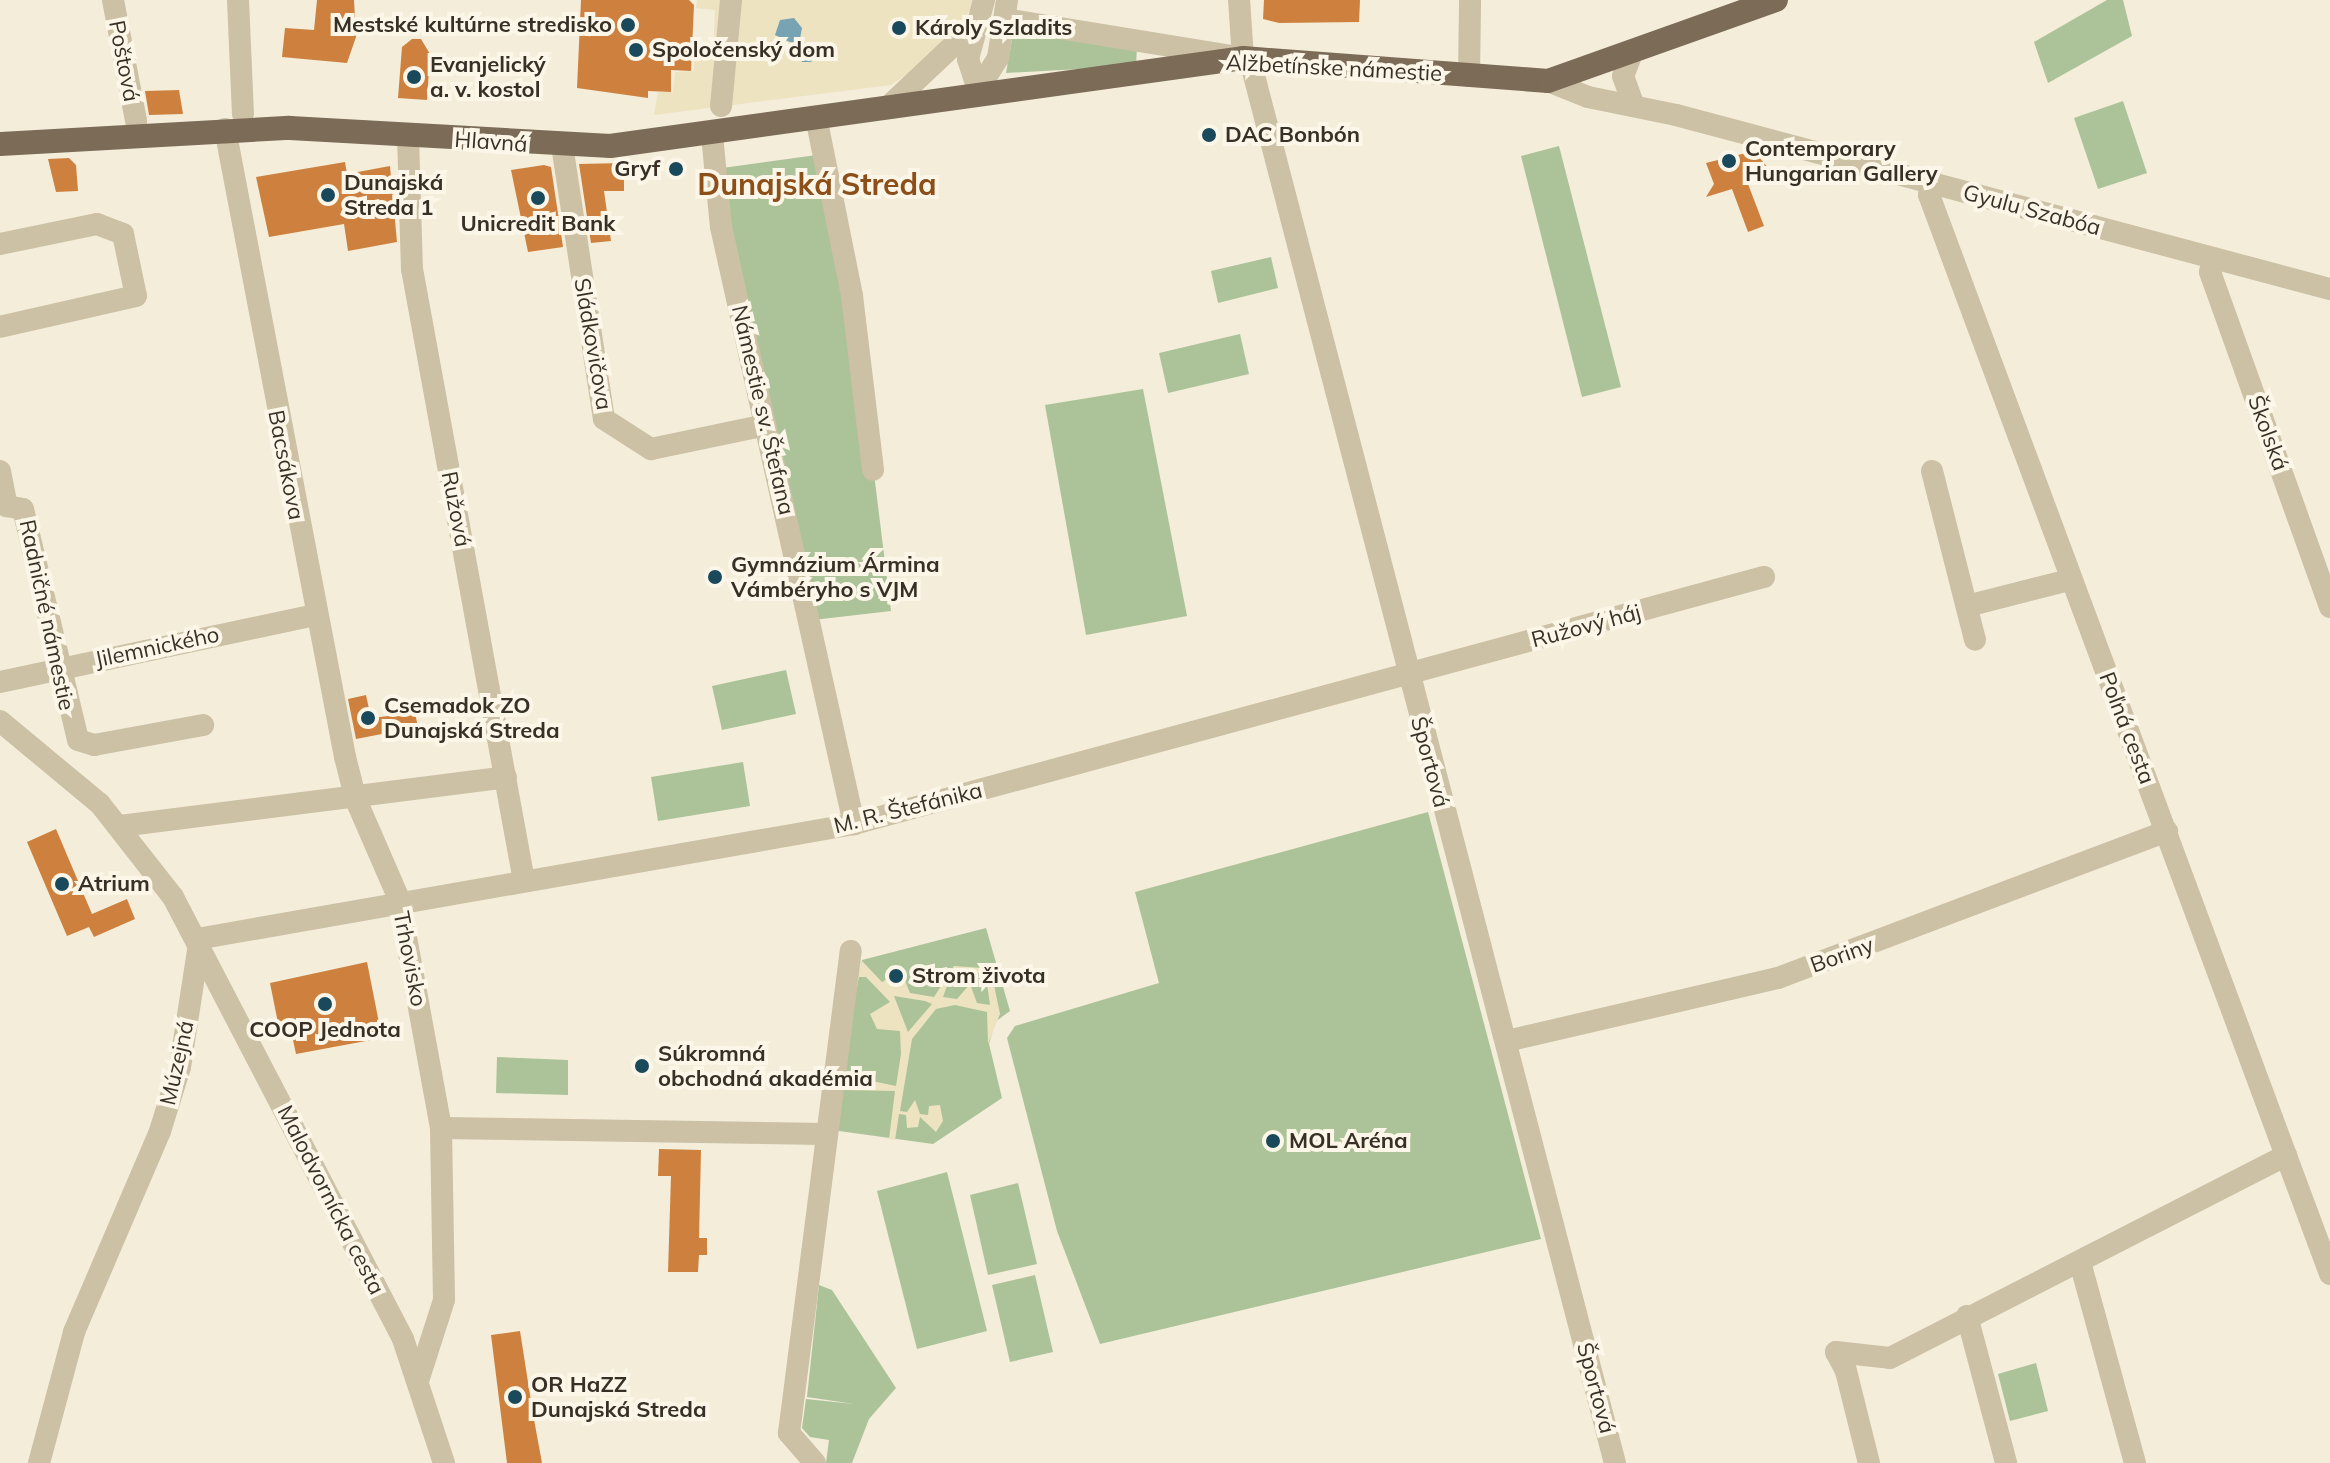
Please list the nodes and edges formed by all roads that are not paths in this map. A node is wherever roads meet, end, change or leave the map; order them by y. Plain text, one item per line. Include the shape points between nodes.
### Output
1 (113, 0) edge
2 (238, 0) edge
3 (731, 0) edge
4 (984, 0) edge
5 (1239, 0) edge
6 (1470, 0) edge
7 (1776, 0) edge
8 (1006, 10) edge
9 (977, 22) junction
10 (1632, 53) junction
11 (1246, 59) junction
12 (1469, 76) junction
13 (1548, 81) junction
14 (978, 90) junction
15 (721, 106) dead end
16 (889, 106) junction
17 (1634, 106) junction
18 (816, 117) junction
19 (136, 121) dead end
20 (234, 122) junction
21 (712, 135) junction
22 (408, 136) junction
23 (0, 144) edge
24 (562, 145) junction
25 (1934, 182) junction
26 (0, 244) edge
27 (2213, 259) junction
28 (2330, 289) edge
29 (0, 327) edge
30 (766, 425) junction
31 (873, 470) dead end
32 (0, 471) edge
33 (1932, 471) dead end
34 (1764, 577) dead end
35 (2069, 580) junction
36 (1967, 606) junction
37 (2330, 607) edge
38 (315, 615) junction
39 (1975, 640) dead end
40 (58, 669) junction
41 (1407, 677) junction
42 (0, 682) edge
43 (0, 721) edge
44 (203, 725) dead end
45 (506, 777) junction
46 (356, 800) junction
47 (854, 824) junction
48 (120, 826) junction
49 (2167, 831) junction
50 (524, 881) junction
51 (399, 899) junction
52 (198, 942) junction
53 (851, 951) dead end
54 (1507, 1041) junction
55 (441, 1128) junction
56 (824, 1134) junction
57 (2286, 1155) junction
58 (2080, 1262) junction
59 (2330, 1274) edge
60 (389, 1312) junction
61 (1967, 1316) junction
62 (438, 1318) junction
63 (418, 1381) junction
64 (39, 1463) edge
65 (444, 1463) edge
66 (815, 1463) edge
67 (1615, 1463) edge
68 (1869, 1463) edge
69 (2006, 1463) edge
70 (2135, 1463) edge

1 - 19 street, Poštová
2 - 20 street, Bacsákova
3 - 15 street
4 - 9 street
5 - 11 street, Športová
6 - 12 street
7 - 10 main road
8 - 11 street
8 - 14 street via 998,58
9 - 14 street via 968,59
9 - 16 street
10 - 13 main road
10 - 17 street via 1623,76
11 - 12 main road, Alžbetínske námestie
11 - 14 main road, Alžbetínske námestie
11 - 41 street, Športová
12 - 13 main road, Alžbetínske námestie
13 - 17 street, Gyulu Szabóa
14 - 16 main road, Hlavná
16 - 18 main road, Hlavná
17 - 25 street, Gyulu Szabóa
18 - 21 main road, Hlavná
18 - 31 street via 852,296
20 - 22 main road, Hlavná
20 - 23 main road, Hlavná
20 - 38 street, Bacsákova
21 - 24 main road, Hlavná
21 - 30 street, Námestie sv. Štefana via 721,227
22 - 24 main road, Hlavná
22 - 45 street, Ružová via 412,269
24 - 30 street, Sládkovičova via 598,401 613,428 651,449
25 - 27 street, Gyulu Szabóa
25 - 35 street, Poľná cesta via 1929,195
26 - 29 street via 97,224 123,234 136,296
27 - 28 street, Gyulu Szabóa
27 - 37 street, Školská via 2210,272
30 - 47 street, Námestie sv. Štefana
32 - 40 street, Radničné námestie via 7,506 23,509
33 - 36 street
34 - 41 street, Ružový háj
35 - 36 street
35 - 49 street, Poľná cesta
36 - 39 street
38 - 40 street, Jilemnického
38 - 46 street, Bacsákova
40 - 42 street, Jilemnického
40 - 44 street, Radničné námestie via 72,728 85,744
41 - 47 street, M. R. Štefánika
41 - 54 street, Športová
43 - 48 street via 38,747
45 - 46 street
45 - 50 street, Ružová
46 - 48 street
46 - 51 street, Bacsákova
47 - 50 street, M. R. Štefánika
48 - 52 street
49 - 54 street, Boriny via 1778,978
49 - 57 street, Poľná cesta
50 - 51 street, M. R. Štefánika
51 - 52 street, Trhovisko
51 - 55 street, Trhovisko
52 - 60 street, Malodvornícka cesta
52 - 64 street, Múzejná via 180,1067 160,1131 74,1332
53 - 56 street
54 - 67 street, Športová
55 - 56 street
55 - 62 street, Trhovisko via 446,1227
56 - 66 street via 789,1433
57 - 58 street
57 - 59 street, Poľná cesta
58 - 61 street
58 - 70 street
60 - 62 street
60 - 63 street, Malodvornícka cesta
61 - 68 street via 1890,1358 1836,1352 1846,1371
61 - 69 street
62 - 63 street, Trhovisko
63 - 65 street, Malodvornícka cesta

